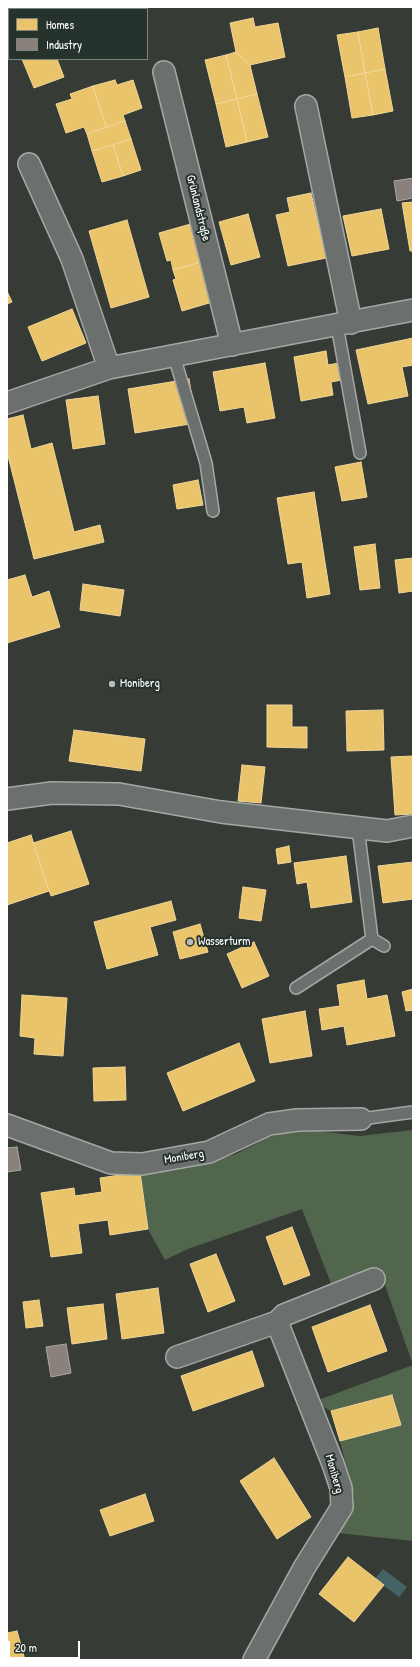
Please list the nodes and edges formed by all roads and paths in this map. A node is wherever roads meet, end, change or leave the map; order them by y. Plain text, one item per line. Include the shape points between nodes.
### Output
1 (164, 72) dead end
2 (306, 106) dead end
3 (29, 164) dead end
4 (413, 310) edge
5 (344, 324) junction
6 (232, 345) junction
7 (174, 356) junction
8 (109, 368) junction
9 (7, 403) edge
10 (360, 453) dead end
11 (213, 511) dead end
12 (7, 799) edge
13 (413, 826) edge
14 (358, 828) junction
15 (372, 939) junction
16 (384, 946) dead end
17 (296, 988) dead end
18 (413, 1112) edge
19 (360, 1118) joint
20 (7, 1125) edge
21 (374, 1279) dead end
22 (277, 1322) junction
23 (177, 1357) dead end
24 (254, 1660) edge

1 - 6 street, Grünlandstraße
2 - 5 street
3 - 8 street via 72,259
4 - 5 street
5 - 6 street
5 - 10 lane
6 - 7 street
7 - 8 street
7 - 11 lane via 206,462
8 - 9 street
12 - 14 street via 52,793 119,794 221,812
13 - 14 street via 387,831
14 - 15 lane
15 - 16 lane
15 - 17 lane
18 - 19 lane
19 - 20 street, Moniberg via 297,1120 269,1124 209,1152 142,1164 111,1163
21 - 22 street via 284,1315
22 - 23 street
22 - 24 street, Moniberg via 333,1464 342,1507 304,1568

